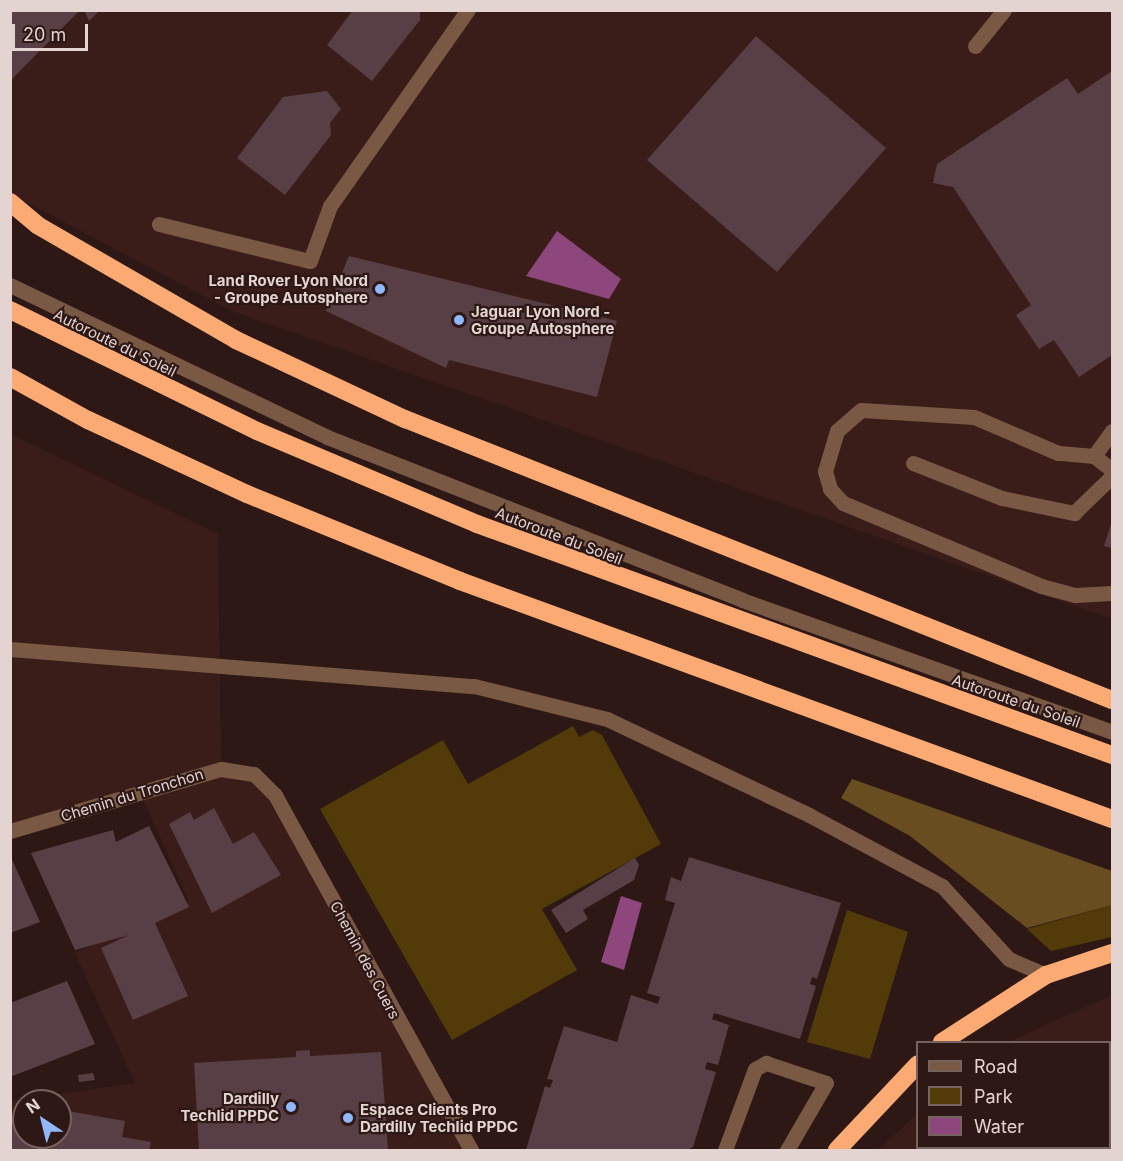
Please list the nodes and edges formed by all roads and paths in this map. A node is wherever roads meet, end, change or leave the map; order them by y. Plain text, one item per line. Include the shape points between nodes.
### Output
1 (468, 10) edge
2 (1005, 10) edge
3 (975, 46) dead end
4 (10, 202) edge
5 (159, 224) dead end
6 (10, 285) edge
7 (10, 310) edge
8 (10, 377) edge
9 (1113, 431) edge
10 (1094, 456) junction
11 (913, 463) dead end
12 (1113, 470) edge
13 (1113, 476) edge
14 (1113, 593) edge
15 (10, 649) edge
16 (1113, 700) edge
17 (1113, 732) edge
18 (1113, 754) edge
19 (254, 774) joint
20 (1113, 819) edge
21 (10, 831) edge
22 (1113, 953) edge
23 (1046, 975) junction
24 (944, 1041) edge
25 (916, 1066) edge
26 (471, 1150) edge
27 (725, 1150) edge
28 (787, 1150) edge
29 (837, 1150) edge

1 - 5 street via 330,206 310,261
2 - 3 street
4 - 16 highway via 37,225 236,340 405,419
6 - 17 street via 338,442 742,600
7 - 18 highway, Autoroute du Soleil via 257,431 477,524
8 - 20 highway via 88,420 247,494 460,581
9 - 10 street
10 - 12 street
10 - 14 street via 1058,453 974,417 861,410 837,431 825,471 830,489 843,503 1041,586 1076,595
11 - 13 street via 1002,498 1074,513
15 - 23 street via 474,686 607,719 809,815 942,886 1009,959
19 - 21 street, Chemin du Tronchon via 220,769
19 - 26 street, Chemin des Cuers via 275,795
22 - 23 highway
23 - 24 highway
25 - 29 highway
27 - 28 street via 759,1065 826,1083

